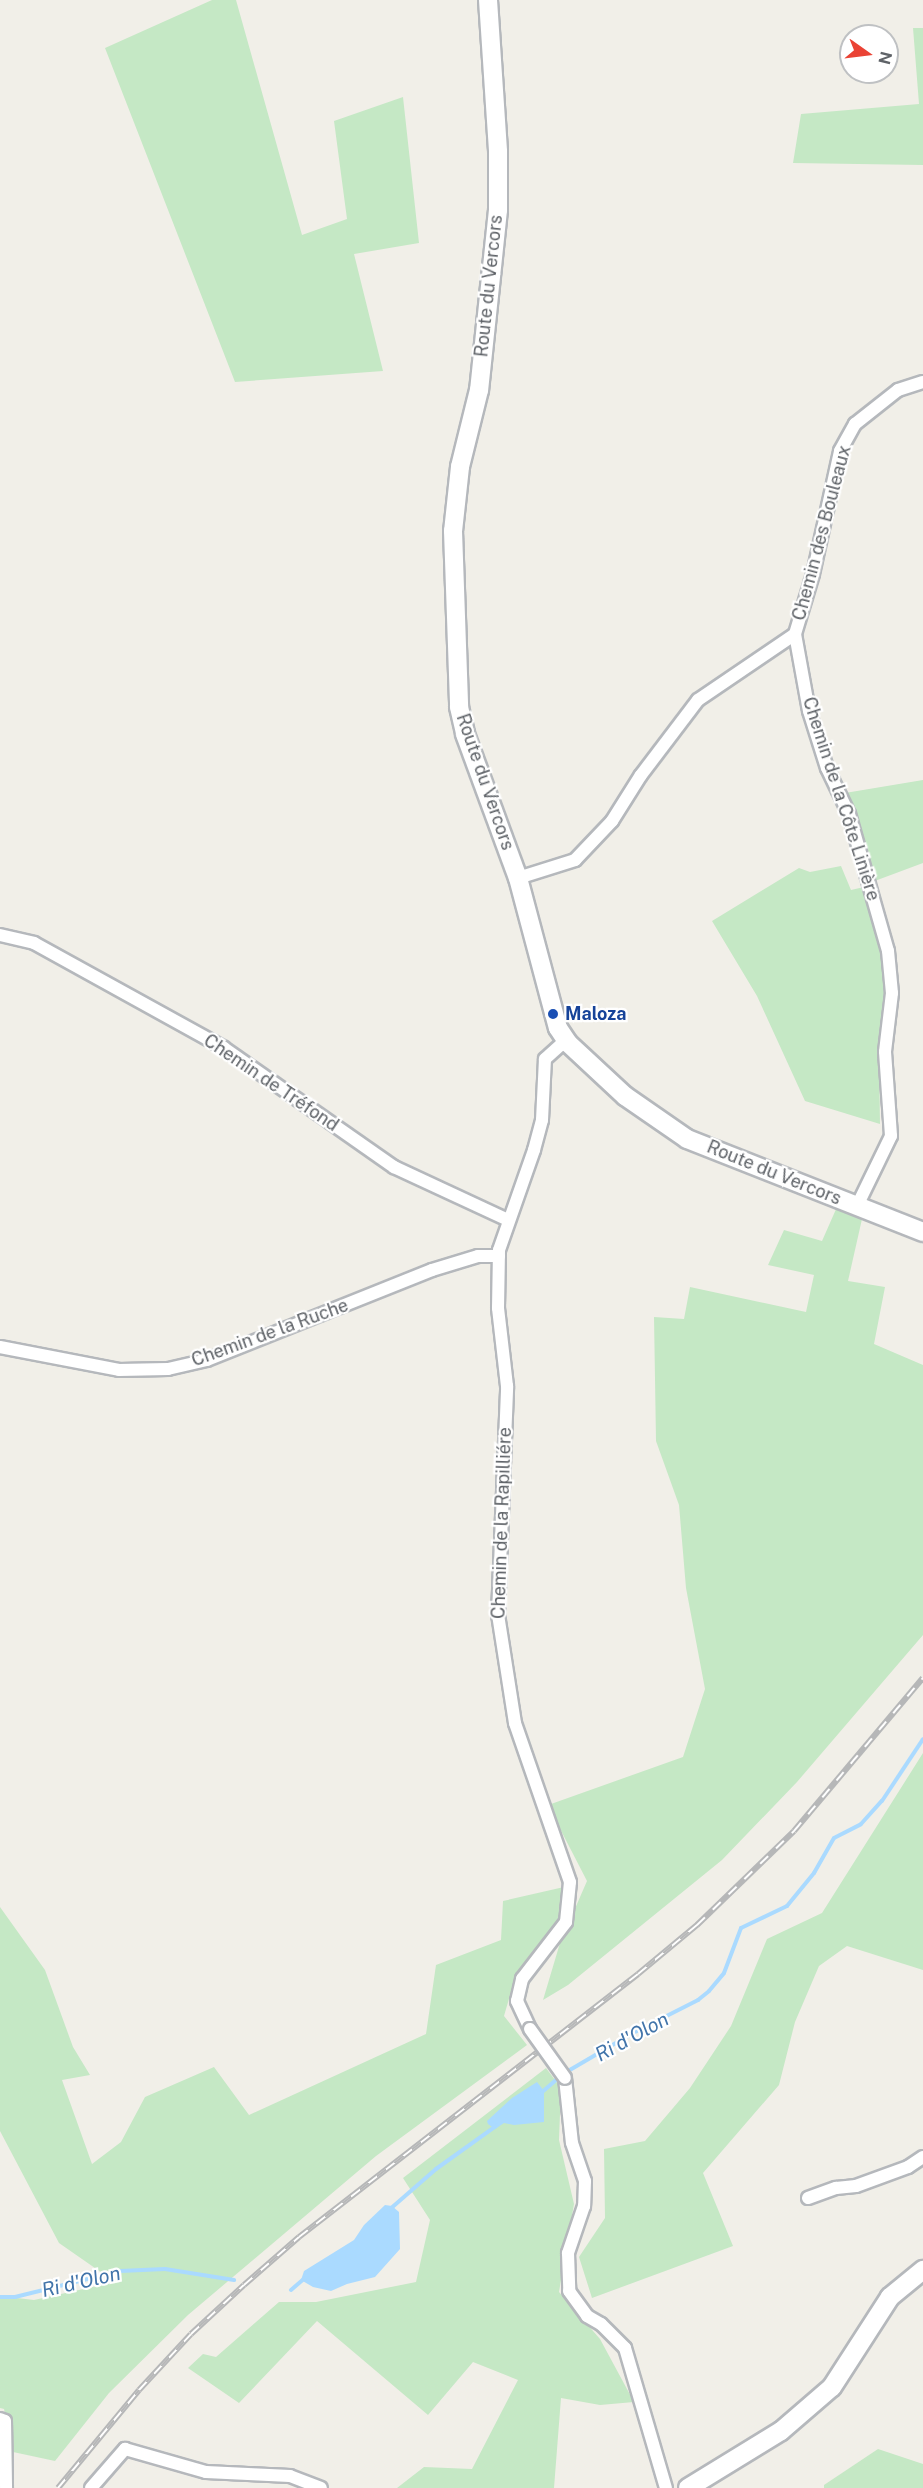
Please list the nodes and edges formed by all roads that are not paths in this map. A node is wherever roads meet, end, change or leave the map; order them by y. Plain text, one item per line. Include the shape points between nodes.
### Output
1 (488, 0) edge
2 (923, 380) edge
3 (795, 634) junction
4 (518, 878) junction
5 (0, 935) edge
6 (566, 1040) junction
7 (856, 1206) junction
8 (508, 1220) junction
9 (923, 1232) edge
10 (499, 1256) junction
11 (0, 1347) edge
12 (923, 2157) edge
13 (808, 2198) dead end
14 (923, 2270) edge
15 (0, 2419) edge
16 (6, 2488) edge
17 (91, 2488) edge
18 (321, 2488) edge
19 (666, 2488) edge
20 (688, 2488) edge

1 - 4 main road, Route du Vercors via 498,210 479,390 457,491 454,596 459,707 465,734
2 - 3 street, Chemin des Bouleaux via 898,390 855,424 840,451 813,574
3 - 4 street, Chemin des Bouleaux via 698,700 641,775 612,821 575,860
3 - 7 street, Chemin de la Côte Linière via 809,711 827,768 849,814 888,951 892,993 885,1052 891,1136
4 - 6 main road, Route du Vercors via 554,1018
5 - 8 street, Chemin de Tréfond via 34,943 224,1048 394,1167
6 - 7 main road, Route du Vercors via 625,1096 687,1139
6 - 8 street, Chemin de la Rapilliére via 545,1059 542,1120
7 - 9 main road, Route du Vercors
8 - 10 street, Chemin de la Rapilliére
10 - 11 street, Chemin de la Ruche via 478,1256 432,1270 207,1360 168,1369 119,1370
10 - 19 street, Chemin de la Rapilliére, bridge via 498,1308 507,1386 498,1615 515,1723 570,1882 566,1922 522,1979 516,2001 530,2029 565,2078 572,2143 585,2181 584,2206 568,2253 569,2291 587,2316 625,2348
12 - 13 street via 908,2167 856,2186
14 - 20 main road via 890,2297 832,2387 781,2431
15 - 16 street via 5,2421
17 - 18 street via 125,2450 206,2472 290,2476

